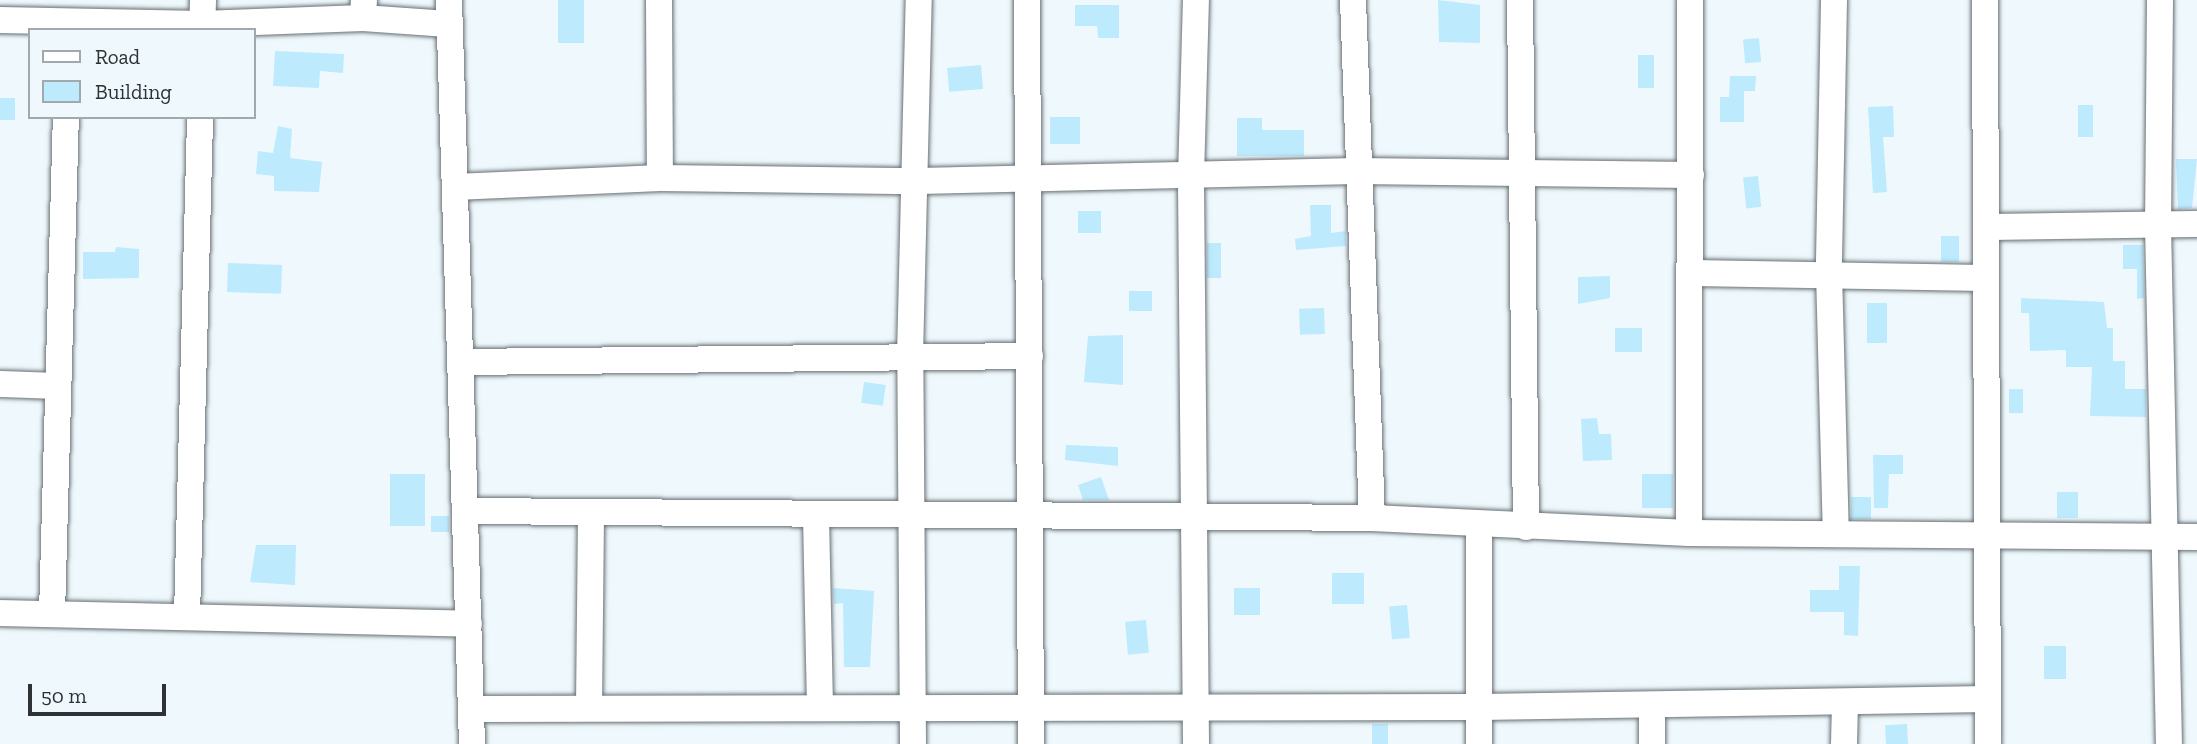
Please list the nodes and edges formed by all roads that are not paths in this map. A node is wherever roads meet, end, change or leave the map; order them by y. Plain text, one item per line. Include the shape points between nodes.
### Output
1 (659, 0) edge
2 (919, 0) edge
3 (1027, 0) edge
4 (1196, 0) edge
5 (1353, 0) edge
6 (1520, 0) edge
7 (1690, 0) edge
8 (1834, 0) edge
9 (1985, 0) edge
10 (2160, 0) edge
11 (364, 9) edge
12 (448, 12) edge
13 (68, 17) edge
14 (202, 18) edge
15 (0, 20) edge
16 (66, 119) edge
17 (200, 119) edge
18 (1356, 171) junction
19 (1520, 175) junction
20 (1691, 175) junction
21 (1191, 177) junction
22 (660, 178) junction
23 (1029, 178) junction
24 (917, 181) junction
25 (454, 187) junction
26 (2197, 224) edge
27 (2158, 225) junction
28 (1986, 228) junction
29 (1829, 272) junction
30 (1691, 273) junction
31 (1984, 278) junction
32 (910, 356) junction
33 (1030, 356) junction
34 (460, 362) junction
35 (0, 384) edge
36 (58, 386) junction
37 (465, 511) junction
38 (591, 513) junction
39 (816, 516) junction
40 (912, 517) junction
41 (1032, 518) junction
42 (1373, 518) junction
43 (1193, 519) junction
44 (1479, 525) junction
45 (1526, 527) junction
46 (1689, 533) junction
47 (1836, 533) junction
48 (1985, 535) junction
49 (2162, 536) junction
50 (2197, 537) edge
51 (0, 613) edge
52 (51, 614) junction
53 (187, 616) junction
54 (469, 624) junction
55 (1987, 699) junction
56 (1845, 704) junction
57 (1652, 706) junction
58 (589, 707) junction
59 (913, 707) junction
60 (1196, 707) junction
61 (1480, 707) junction
62 (820, 708) junction
63 (1031, 708) junction
64 (471, 709) junction
65 (472, 744) edge
66 (913, 744) edge
67 (1031, 744) edge
68 (1196, 744) edge
69 (1479, 744) edge
70 (1652, 744) edge
71 (1844, 744) edge
72 (1988, 744) edge
73 (2169, 744) edge

1 - 22 street
2 - 24 street
3 - 23 street
4 - 21 street
5 - 18 street
6 - 19 street
7 - 20 street
8 - 29 street
9 - 28 street
10 - 27 street
11 - 12 street
11 - 14 street
12 - 25 street
13 - 14 street
13 - 15 street
16 - 36 street
17 - 53 street
18 - 19 street
18 - 21 street
18 - 42 street
19 - 20 street
19 - 45 street
20 - 30 street
21 - 23 street
21 - 43 street
22 - 24 street
22 - 25 street
23 - 24 street
23 - 33 street
24 - 32 street
25 - 34 street
26 - 27 street
27 - 28 street
27 - 49 street
28 - 31 street
29 - 30 street
29 - 31 street
29 - 47 street
30 - 46 street
31 - 48 street
32 - 33 street
32 - 34 street
32 - 40 street
33 - 41 street
34 - 37 street
35 - 36 street
36 - 52 street
37 - 38 street
37 - 54 street
38 - 39 street
38 - 58 street
39 - 40 street
39 - 62 street
40 - 41 street
40 - 59 street
41 - 43 street
41 - 63 street
42 - 43 street
42 - 44 street
43 - 60 street
44 - 45 street
44 - 61 street
45 - 46 street
46 - 47 street
47 - 48 street
48 - 49 street
48 - 55 street
49 - 50 street
49 - 73 street
51 - 52 street
52 - 53 street
53 - 54 street
54 - 64 street
55 - 56 street
55 - 72 street
56 - 57 street
56 - 71 street
57 - 61 street
57 - 70 street
58 - 62 street
58 - 64 street
59 - 62 street
59 - 63 street
59 - 66 street
60 - 61 street
60 - 63 street
60 - 68 street
61 - 69 street
63 - 67 street
64 - 65 street

